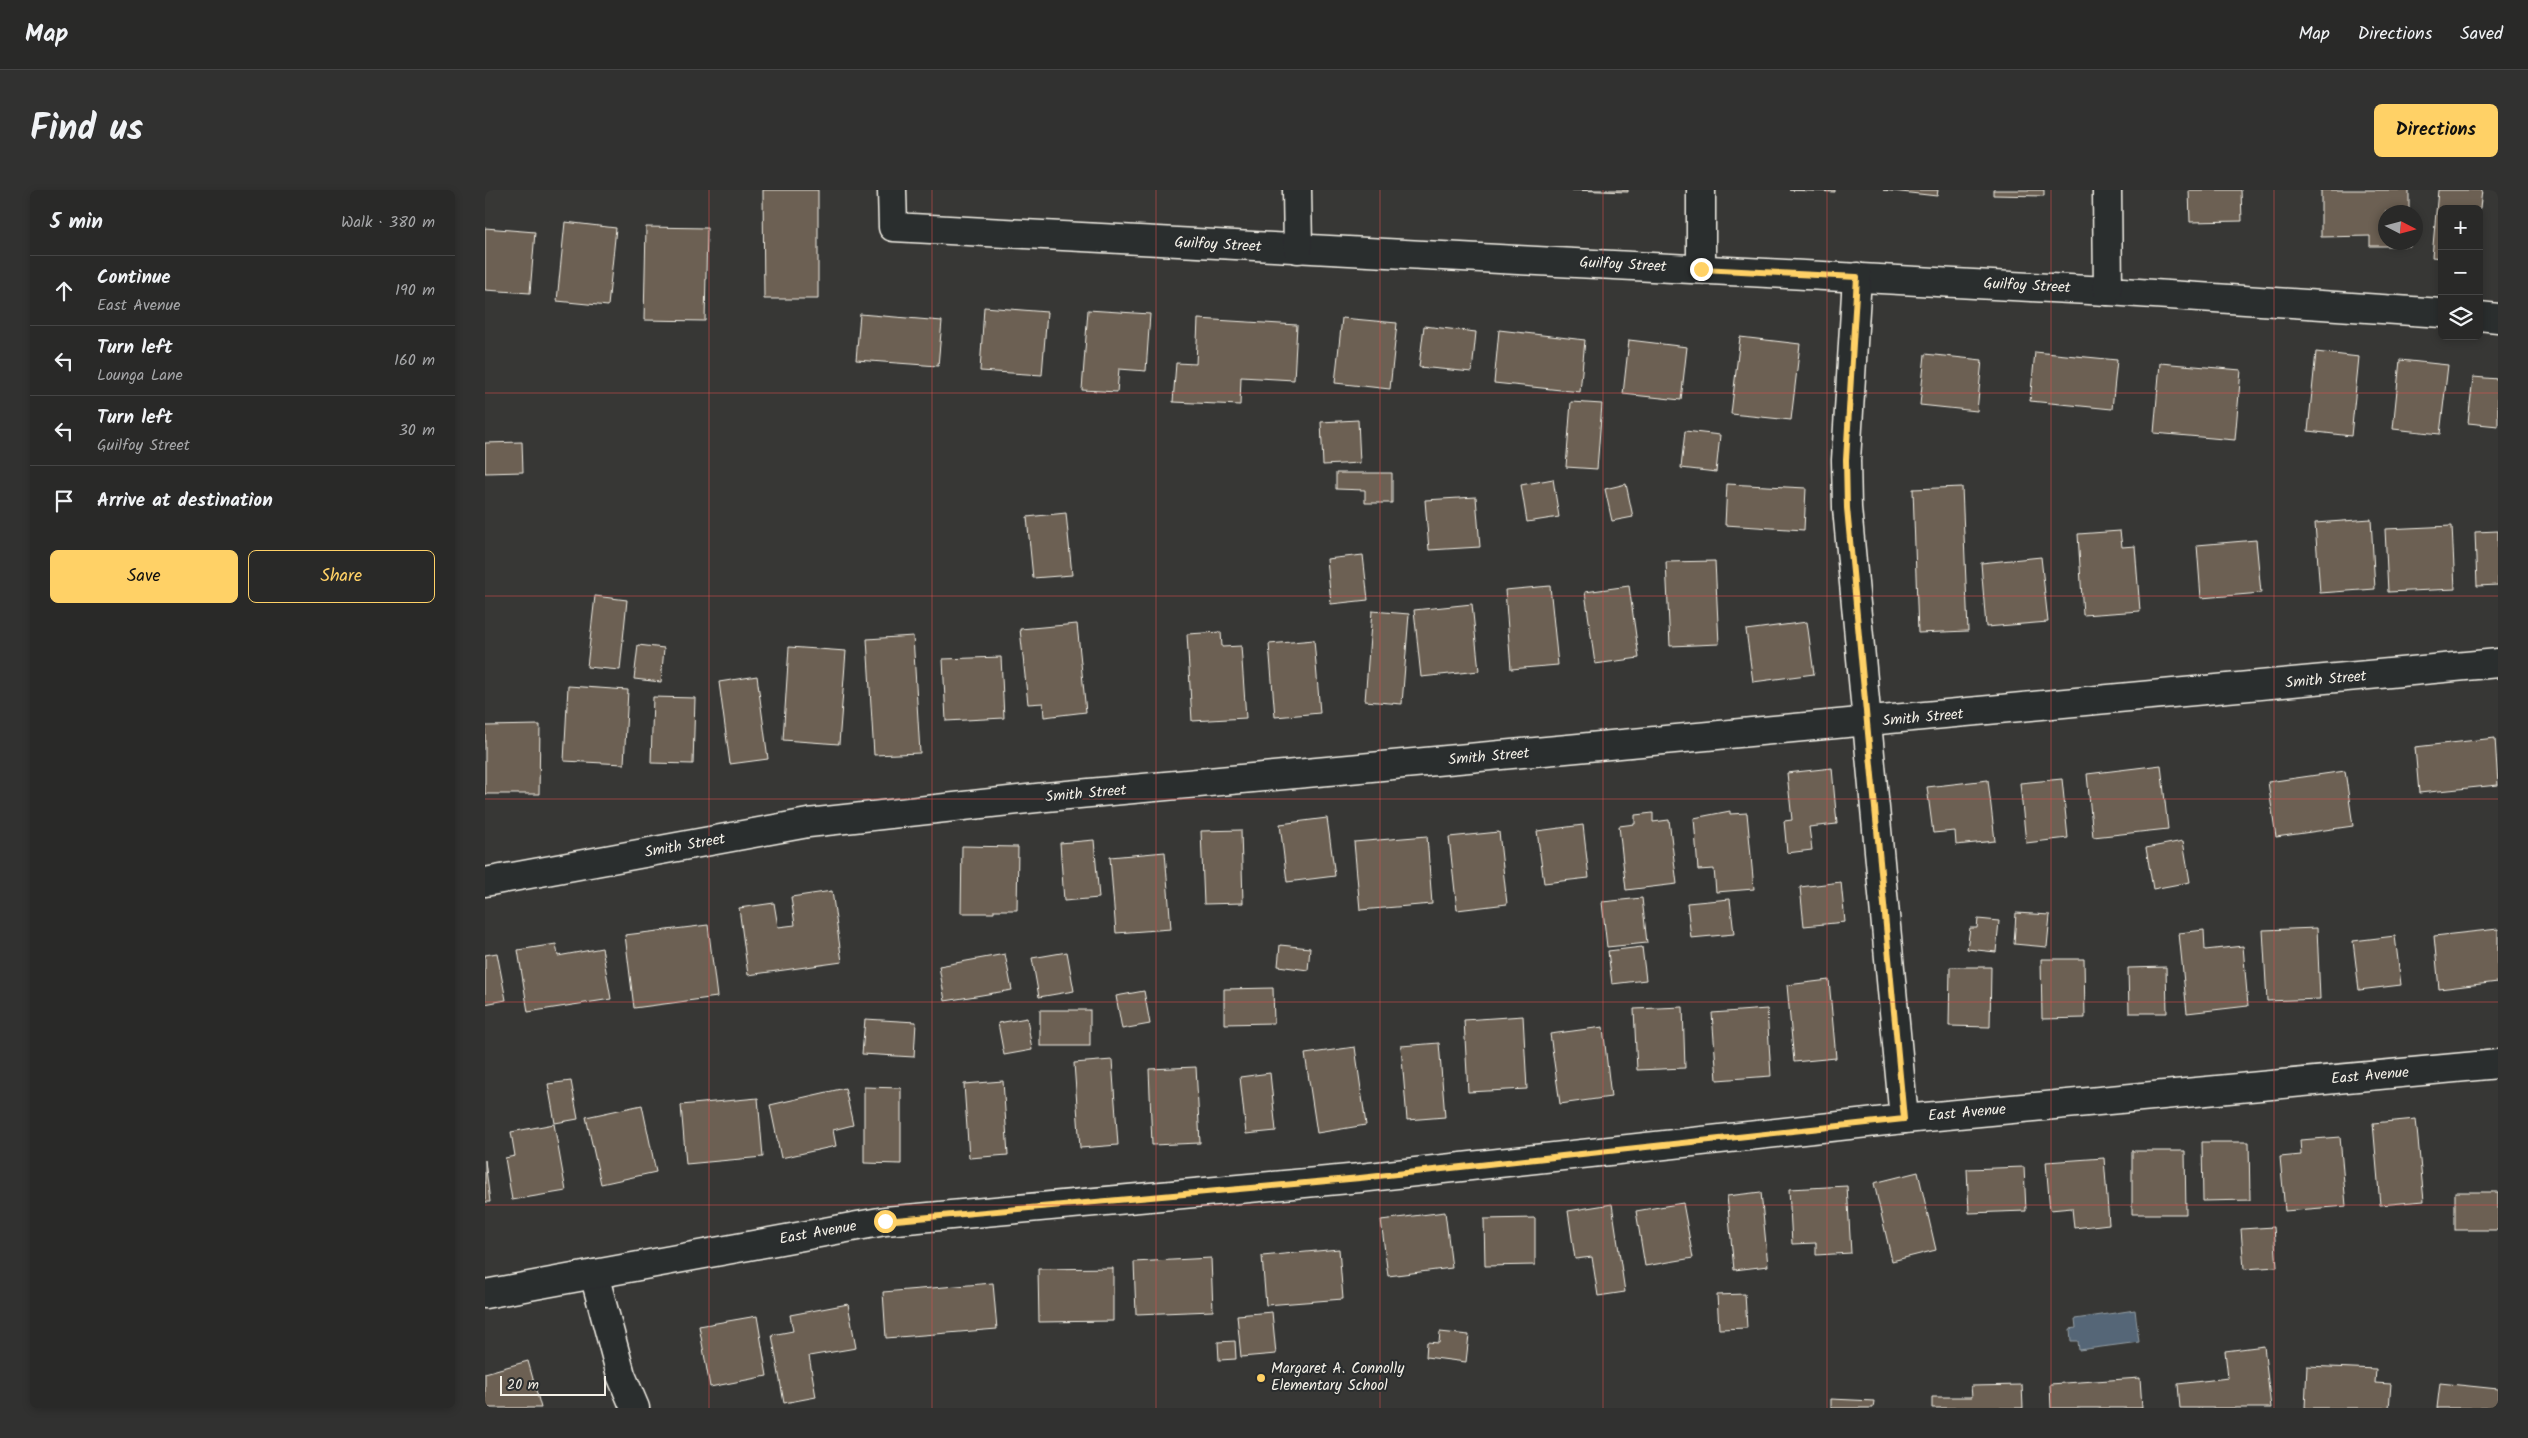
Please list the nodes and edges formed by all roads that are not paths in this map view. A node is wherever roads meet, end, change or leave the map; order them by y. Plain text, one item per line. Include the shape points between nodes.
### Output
1 (892, 190) edge
2 (1297, 190) edge
3 (1701, 190) edge
4 (2107, 190) edge
5 (1298, 249) junction
6 (1701, 269) junction
7 (1857, 277) junction
8 (2108, 290) junction
9 (2438, 313) edge
10 (2483, 316) edge
11 (2498, 318) edge
12 (2498, 664) edge
13 (1866, 723) junction
14 (485, 882) edge
15 (2498, 1064) edge
16 (1904, 1119) junction
17 (594, 1274) junction
18 (485, 1294) edge
19 (635, 1408) edge

1 - 5 street, Guilfoy Street via 893,228
2 - 5 street
3 - 6 street
4 - 8 street
5 - 6 street, Guilfoy Street
6 - 7 street, Guilfoy Street
7 - 8 street, Guilfoy Street
7 - 13 street via 1845,484
8 - 9 street, Guilfoy Street
10 - 11 street
12 - 13 street, Smith Street
13 - 14 street, Smith Street via 1066,796 808,824
13 - 16 street
15 - 16 street, East Avenue
16 - 17 street, East Avenue via 1360,1178 885,1221
17 - 18 street, East Avenue
17 - 19 street via 621,1375

